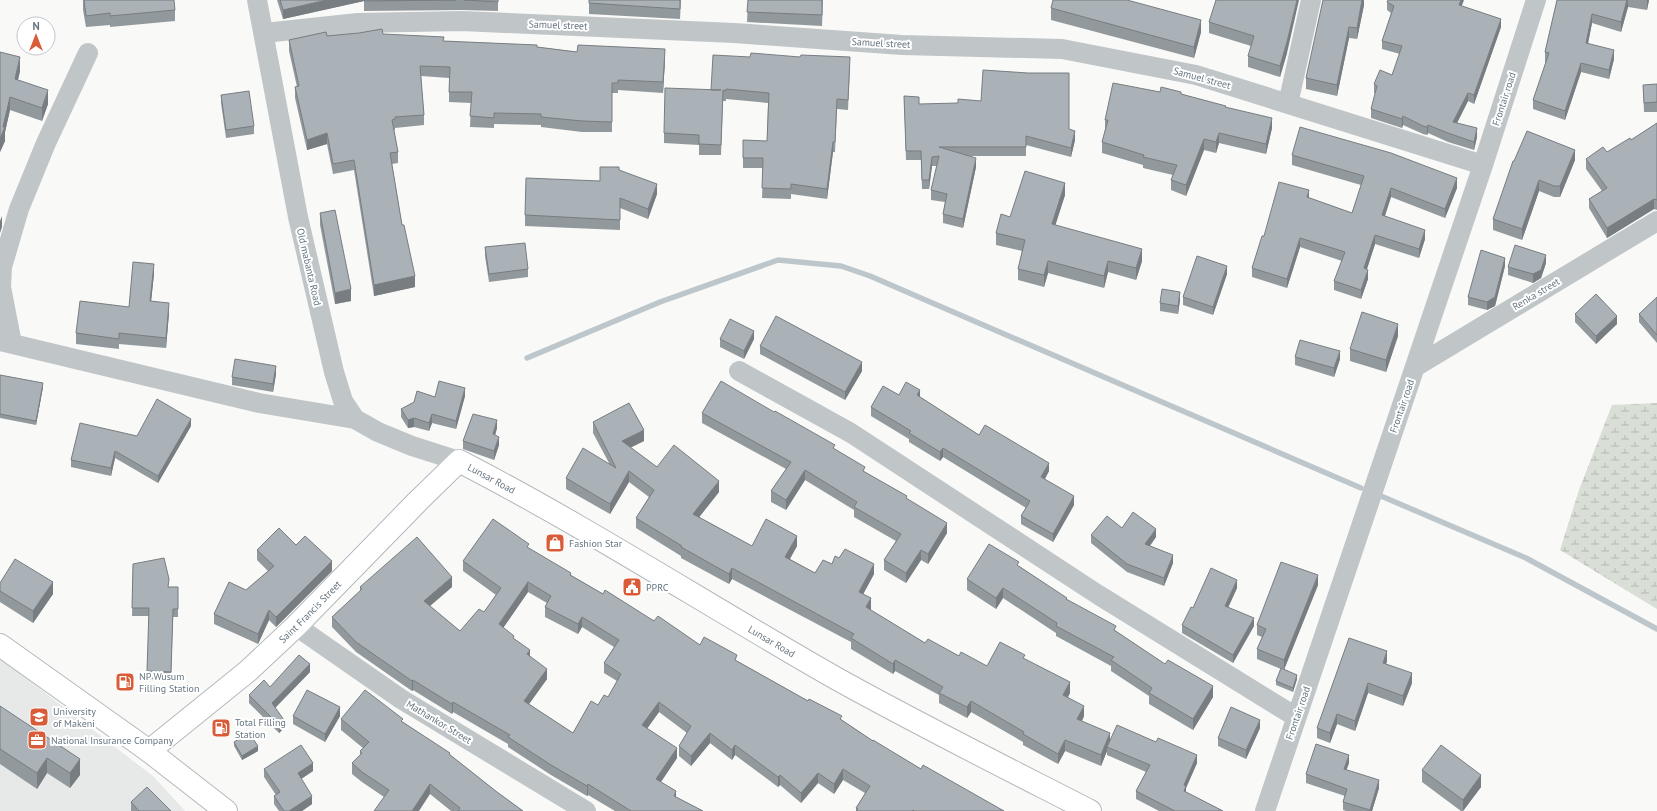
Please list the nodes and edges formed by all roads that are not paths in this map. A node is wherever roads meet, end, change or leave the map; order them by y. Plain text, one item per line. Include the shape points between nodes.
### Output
1 (257, 0) edge
2 (1311, 0) edge
3 (1536, 0) edge
4 (264, 33) junction
5 (88, 53) dead end
6 (1288, 104) junction
7 (1483, 165) junction
8 (1657, 221) edge
9 (6, 342) edge
10 (1415, 367) junction
11 (739, 371) dead end
12 (355, 419) junction
13 (459, 461) junction
14 (296, 626) junction
15 (0, 645) edge
16 (1296, 717) junction
17 (149, 750) junction
18 (226, 811) edge
19 (586, 811) edge
20 (1090, 811) edge
21 (1265, 811) edge

1 - 4 street, Old mabanta Road
2 - 6 street
3 - 7 street, Frontair road
4 - 6 street, Samuel street via 358,23 462,21 734,33 902,45 1062,49 1196,75
4 - 12 street, Old mabanta Road via 298,217 334,372 343,401
5 - 9 street via 43,150 20,209 2,267 1,287
6 - 7 street, Samuel street
7 - 10 street, Frontair road
8 - 10 street, Renka street
9 - 12 street via 259,403
10 - 16 street, Frontair road
11 - 16 street via 851,432 1097,594
12 - 13 street, Old mabanta Road via 412,446
13 - 14 main road, Saint Francis Street
13 - 20 main road, Lunsar Road via 616,548 839,679
14 - 17 main road, Saint Francis Street via 248,670
14 - 19 street, Mathankor Street via 401,699
15 - 17 main road
16 - 21 street, Frontair road
17 - 18 main road

